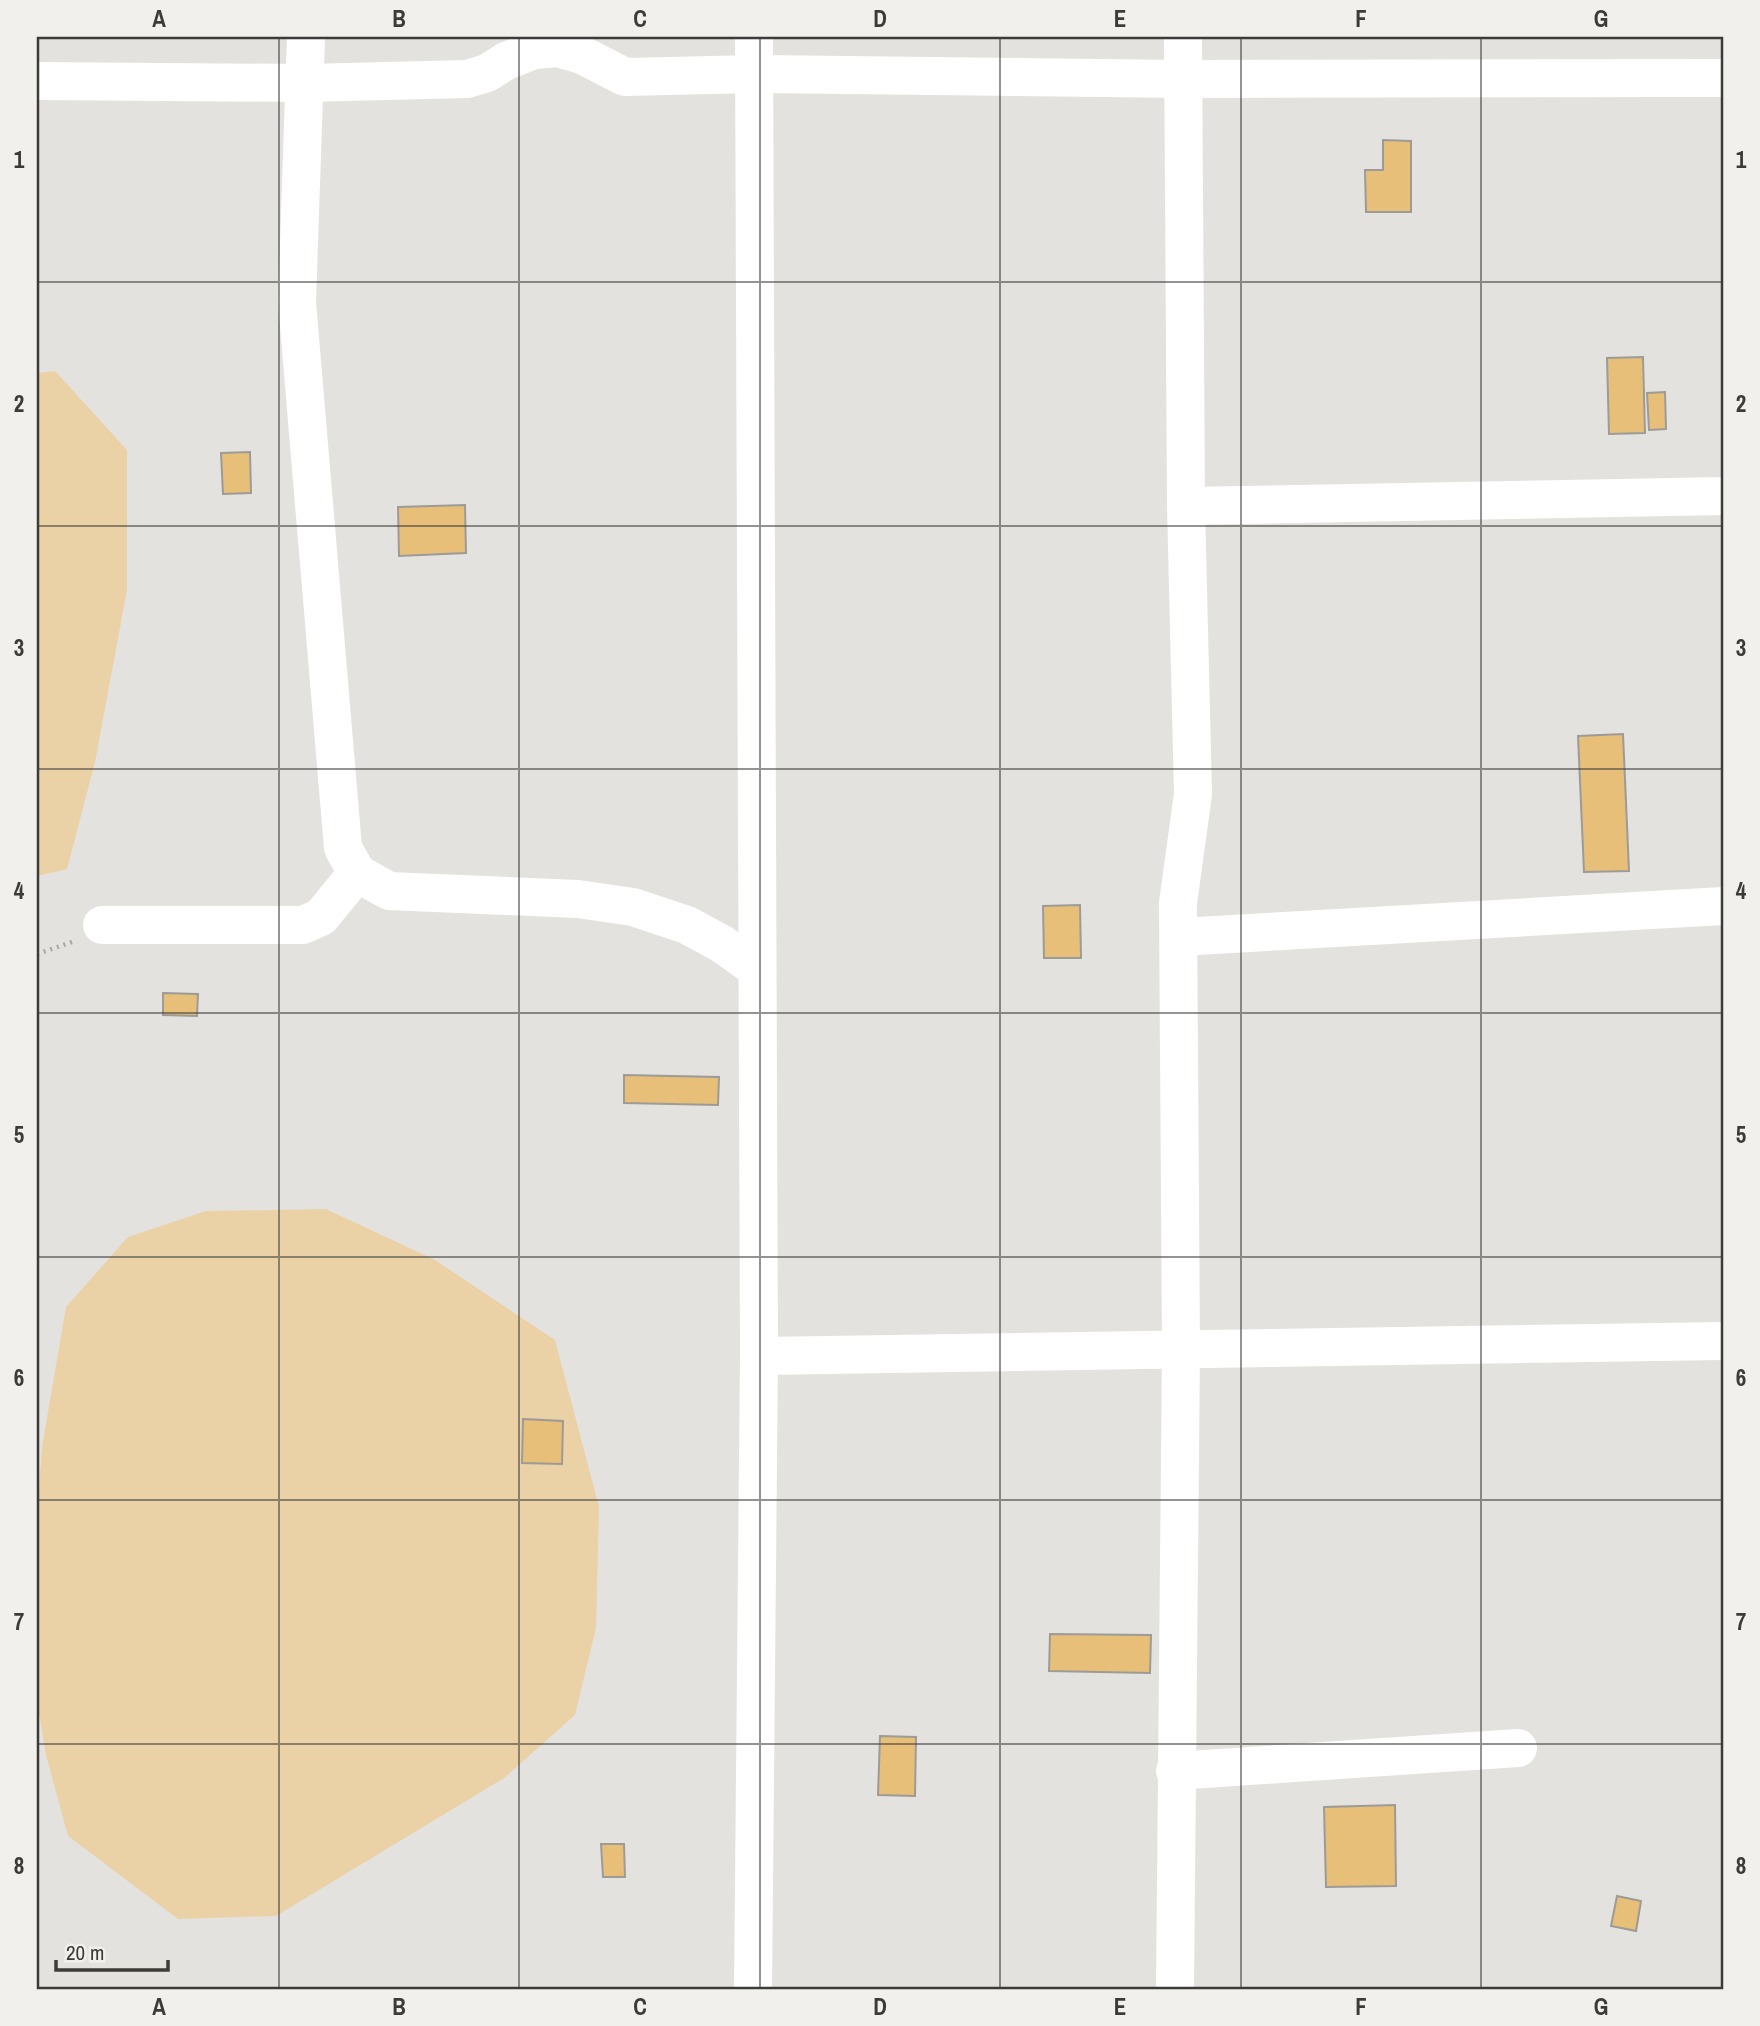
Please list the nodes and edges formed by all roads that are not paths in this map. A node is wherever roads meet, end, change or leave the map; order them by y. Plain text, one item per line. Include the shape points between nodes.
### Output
1 (306, 37) edge
2 (754, 37) edge
3 (1183, 37) edge
4 (755, 74) junction
5 (1723, 78) edge
6 (1184, 79) junction
7 (37, 80) edge
8 (306, 83) junction
9 (1723, 496) edge
10 (1185, 506) junction
11 (357, 873) junction
12 (1723, 906) edge
13 (102, 925) dead end
14 (1179, 937) junction
15 (757, 969) junction
16 (1723, 1341) edge
17 (1181, 1349) junction
18 (759, 1356) junction
19 (1518, 1748) dead end
20 (1175, 1771) junction
21 (753, 1989) edge
22 (1175, 1989) edge

1 - 8 street
2 - 4 street
3 - 6 street
4 - 6 street
4 - 8 street via 625,77 582,55 556,48 534,50 467,79
4 - 15 street
5 - 6 street
6 - 10 street
7 - 8 street
8 - 11 street via 298,302 343,848
9 - 10 street
10 - 14 street via 1193,794 1178,886
11 - 13 street via 321,917 303,925
11 - 15 street via 389,891 578,899 633,906 687,925
12 - 14 street
14 - 17 street
15 - 18 street
16 - 17 street
17 - 18 street
17 - 20 street
18 - 21 street
19 - 20 street
20 - 22 street

